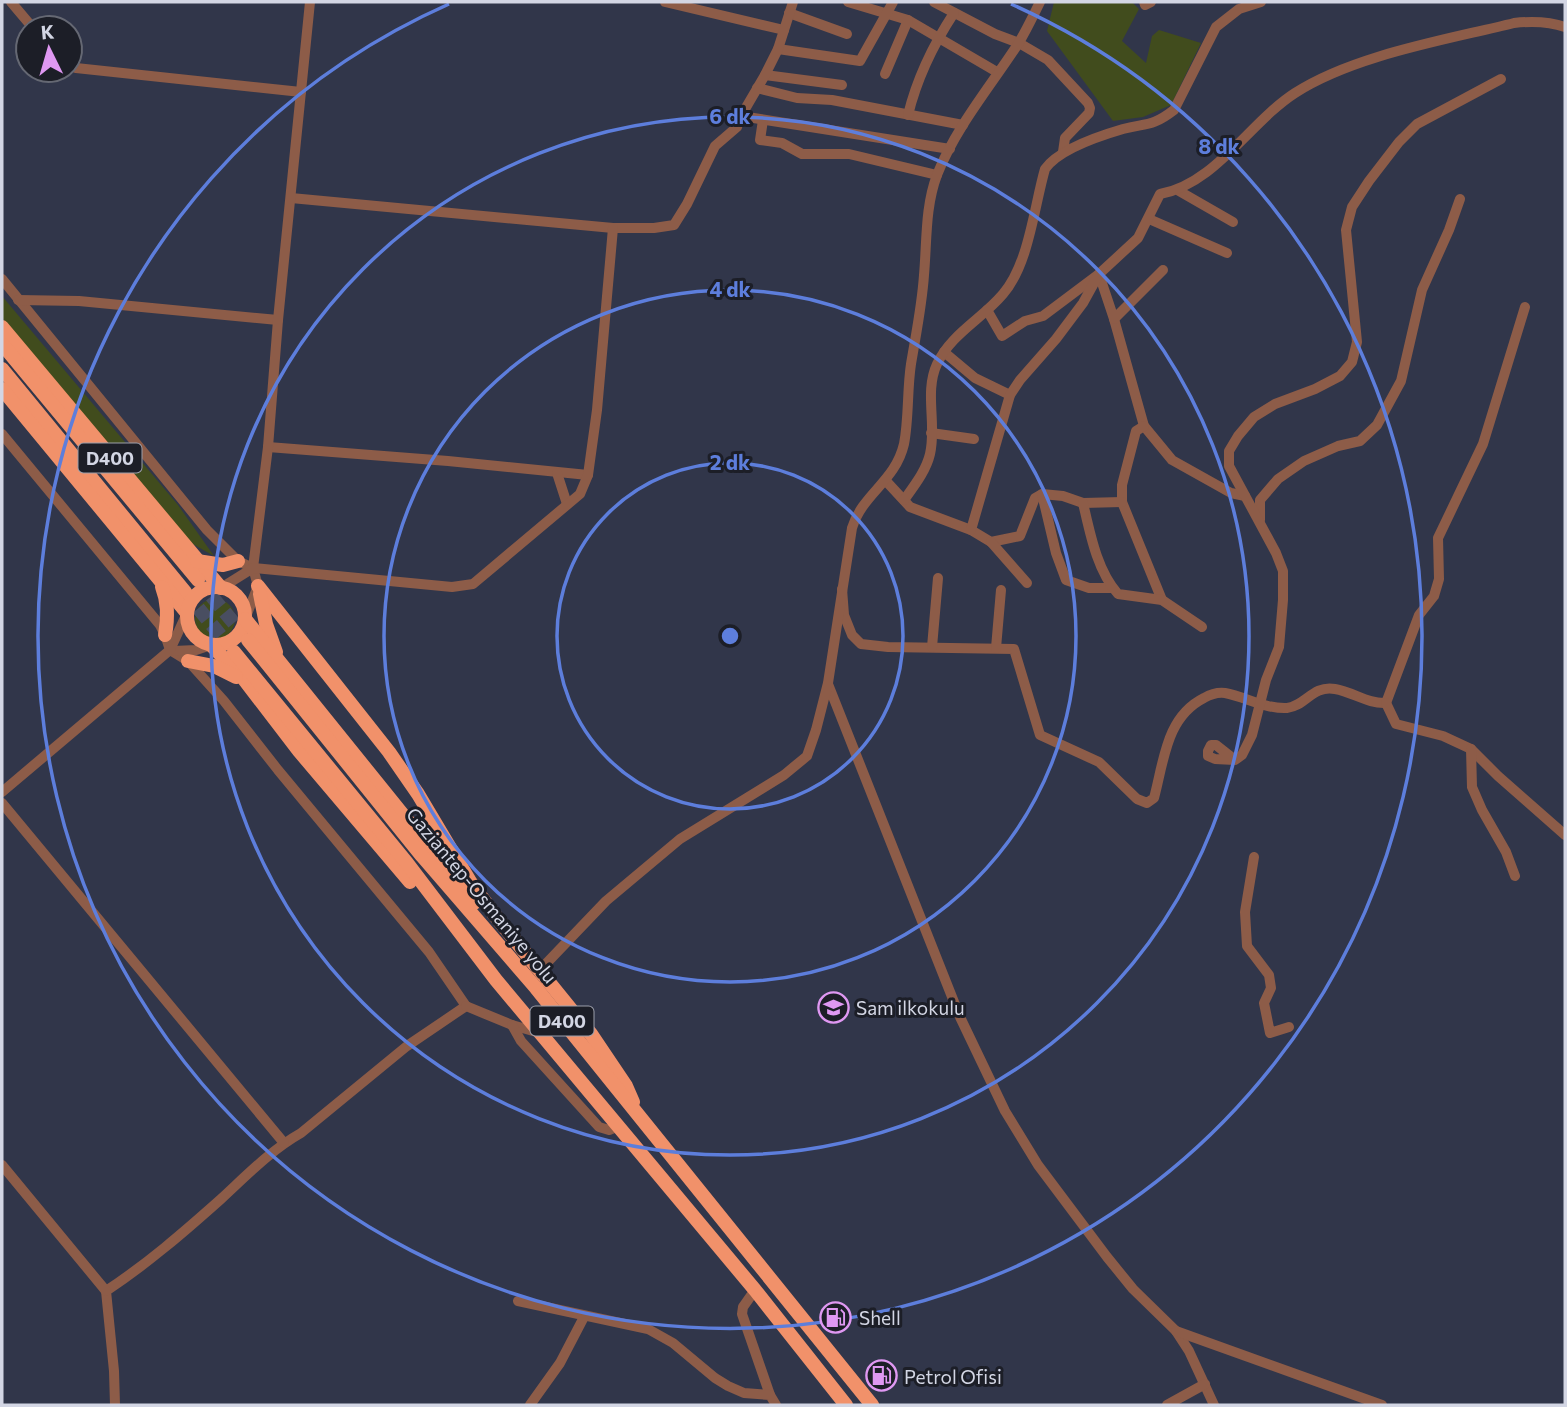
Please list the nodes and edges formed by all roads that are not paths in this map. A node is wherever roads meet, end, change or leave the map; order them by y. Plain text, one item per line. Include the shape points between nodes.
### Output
1 (310, 2) edge
2 (665, 2) edge
3 (793, 2) edge
4 (848, 2) edge
5 (893, 2) edge
6 (934, 2) edge
7 (1040, 2) edge
8 (1144, 2) edge
9 (1151, 2) edge
10 (1261, 2) edge
11 (789, 13) junction
12 (954, 13) junction
13 (887, 15) junction
14 (908, 20) junction
15 (1565, 27) edge
16 (784, 30) junction
17 (847, 34) dead end
18 (938, 37) junction
19 (1019, 43) junction
20 (778, 49) junction
21 (84, 69) edge
22 (997, 72) junction
23 (885, 74) dead end
24 (765, 75) junction
25 (1501, 79) dead end
26 (842, 85) dead end
27 (757, 88) junction
28 (301, 92) junction
29 (908, 115) junction
30 (741, 116) junction
31 (763, 120) junction
32 (963, 125) junction
33 (950, 149) junction
34 (1063, 152) junction
35 (937, 175) junction
36 (1180, 191) junction
37 (291, 198) junction
38 (1460, 199) dead end
39 (1149, 219) junction
40 (1233, 222) dead end
41 (612, 228) junction
42 (1227, 253) dead end
43 (1163, 270) dead end
44 (1099, 274) junction
45 (2, 279) edge
46 (18, 300) junction
47 (1525, 307) dead end
48 (986, 310) junction
49 (1114, 319) junction
50 (278, 320) junction
51 (2, 327) edge
52 (2, 344) edge
53 (944, 352) junction
54 (2, 369) edge
55 (2, 389) edge
56 (1010, 395) junction
57 (1144, 426) junction
58 (2, 433) edge
59 (931, 433) junction
60 (974, 439) dead end
61 (268, 447) junction
62 (557, 473) junction
63 (588, 475) junction
64 (886, 481) junction
65 (1042, 494) junction
66 (1245, 496) junction
67 (904, 500) junction
68 (1122, 502) junction
69 (1083, 503) junction
70 (567, 504) junction
71 (1260, 524) junction
72 (971, 530) junction
73 (991, 542) junction
74 (197, 561) junction
75 (239, 561) junction
76 (253, 568) junction
77 (938, 578) dead end
78 (198, 580) tunnel mouth
79 (161, 583) junction
80 (1027, 583) dead end
81 (258, 586) junction
82 (221, 587) junction
83 (1112, 588) junction
84 (842, 589) junction
85 (1002, 590) dead end
86 (185, 592) tunnel mouth
87 (1162, 600) junction
88 (187, 613) junction
89 (245, 619) junction
90 (1202, 627) dead end
91 (165, 635) junction
92 (248, 640) tunnel mouth
93 (211, 645) junction
94 (932, 647) junction
95 (996, 648) junction
96 (170, 650) junction
97 (234, 652) tunnel mouth
98 (188, 661) junction
99 (281, 663) junction
100 (828, 683) junction
101 (247, 684) junction
102 (1386, 703) junction
103 (1259, 704) junction
104 (1471, 749) junction
105 (1235, 760) dead end
106 (2, 792) edge
107 (2, 803) edge
108 (1565, 835) edge
109 (1254, 857) dead end
110 (1515, 876) dead end
111 (511, 959) junction
112 (540, 970) junction
113 (496, 979) junction
114 (466, 1006) junction
115 (512, 1025) junction
116 (1289, 1027) dead end
117 (540, 1033) junction
118 (636, 1114) junction
119 (619, 1126) junction
120 (284, 1143) junction
121 (2, 1165) edge
122 (755, 1290) junction
123 (106, 1291) junction
124 (518, 1301) dead end
125 (584, 1317) junction
126 (1176, 1331) junction
127 (1205, 1384) junction
128 (770, 1395) junction
129 (115, 1405) edge
130 (530, 1405) edge
131 (776, 1405) edge
132 (846, 1405) edge
133 (872, 1405) edge
134 (1167, 1405) edge
135 (1214, 1405) edge
136 (1382, 1405) edge

1 - 28 street
2 - 16 street
3 - 11 street
4 - 13 street
5 - 13 street
6 - 12 street
7 - 19 street
8 - 9 street
10 - 34 street via 1239,9 1216,27 1174,110 1146,126 1123,129
11 - 16 street
11 - 17 street
12 - 18 street
12 - 19 street
13 - 14 street
13 - 20 street via 860,61
14 - 18 street
14 - 23 street
15 - 36 street via 1514,23 1332,73 1264,116 1232,151
16 - 20 street
18 - 22 street
18 - 29 street
19 - 22 street
19 - 34 street via 1053,65 1090,108 1065,138
20 - 24 street
21 - 28 street
22 - 32 street
24 - 26 street
24 - 27 street
25 - 66 street via 1417,124 1352,207 1346,230 1357,342 1352,362 1340,376 1254,417 1238,436 1229,451 1230,466
27 - 29 street
27 - 30 street
28 - 37 street
29 - 32 street
30 - 31 street
30 - 41 street via 737,127 715,146 674,225
31 - 33 street
31 - 35 street via 760,140 782,143 802,153 849,154
32 - 33 street
33 - 35 street
34 - 48 street via 1045,169 1018,269 1004,293
35 - 64 street via 926,224 904,443
36 - 39 street via 1160,194
36 - 40 street
37 - 41 street
37 - 50 street
38 - 71 street via 1422,290 1401,381 1377,425 1360,441 1304,461 1278,479 1260,500
39 - 42 street
39 - 44 street via 1138,238
41 - 63 street
43 - 49 street
44 - 48 street via 1043,316 1002,336
44 - 49 street
44 - 56 street via 1083,303
45 - 46 street
46 - 50 street via 79,301
46 - 75 street via 207,530
47 - 102 street via 1483,444 1438,538 1439,579 1434,596 1419,615
48 - 53 street
49 - 57 street
50 - 61 street
51 - 74 highway, D400
52 - 78 highway
53 - 56 street via 975,378
53 - 59 street via 930,394
54 - 86 highway
55 - 79 highway, D400
56 - 72 street
57 - 66 street via 1172,460 1231,493
57 - 68 street via 1136,431
58 - 91 street
59 - 60 street
59 - 67 street via 926,463
61 - 62 street
61 - 76 street
62 - 63 street
62 - 70 street
63 - 70 street via 580,494
64 - 67 street
64 - 84 street via 856,515
65 - 69 street
65 - 73 street via 1035,498 1020,536
65 - 83 street via 1066,580 1089,588
66 - 71 street
67 - 72 street via 910,507
68 - 69 street
68 - 87 street
69 - 83 street
70 - 76 street via 473,584 452,587
71 - 103 street via 1283,571 1279,647
72 - 73 street
73 - 80 street
74 - 75 highway via 223,565
74 - 82 highway, D400
75 - 76 street
76 - 81 street
76 - 82 street
77 - 94 street
79 - 88 highway, D400
79 - 91 highway, D400 via 166,596
81 - 89 street
81 - 99 highway, D400
81 - 112 highway via 389,752 479,894
82 - 88 highway via 199,593
82 - 89 highway, D400 via 241,601
83 - 87 street via 1118,594
84 - 94 street via 844,615 861,644
84 - 100 street
85 - 95 street
87 - 90 street
88 - 93 highway, D400 via 193,634
88 - 96 street
89 - 93 highway via 234,639
89 - 99 highway, D400
91 - 96 street
92 - 111 highway, Gaziantep-Osmaniye yolu / D400
93 - 96 street
93 - 101 highway, D400
94 - 95 street
95 - 103 street via 1014,649 1040,735 1099,762 1147,803 1154,799 1168,739 1193,703 1222,693
96 - 98 street
96 - 106 street
97 - 113 highway, Gaziantep-Osmaniye yolu / D400
98 - 101 highway, D400 via 214,666
98 - 114 street via 429,952
99 - 111 highway, D400 via 490,923
100 - 112 street via 807,756 680,839 606,901
100 - 126 street via 960,1017 1005,1111 1099,1248
101 - 113 highway, D400 via 464,948
102 - 103 street via 1322,688 1290,708
102 - 104 street via 1395,724 1443,736
103 - 105 street via 1252,735
104 - 108 street
104 - 110 street via 1472,787
107 - 120 street
109 - 116 street via 1245,912 1247,946 1269,975 1271,988 1264,1003 1270,1033
111 - 118 highway, Gaziantep-Osmaniye yolu / D400
112 - 118 highway via 592,1034 626,1086
113 - 117 highway, Gaziantep-Osmaniye yolu / D400
114 - 115 street
114 - 120 street via 407,1046
115 - 117 street
115 - 119 street via 521,1041 599,1126 609,1130
117 - 119 highway, Gaziantep-Osmaniye yolu / D400
118 - 133 highway, Gaziantep-Osmaniye yolu / D400
119 - 122 highway, Gaziantep-Osmaniye yolu / D400
120 - 123 street via 135,1272
121 - 123 street
122 - 128 street via 742,1314
122 - 132 highway, Gaziantep-Osmaniye yolu / D400
123 - 129 street
124 - 125 street
125 - 128 street via 648,1329 728,1386
125 - 130 street via 560,1363
126 - 127 street
126 - 136 street
127 - 134 street
127 - 135 street
128 - 131 street

